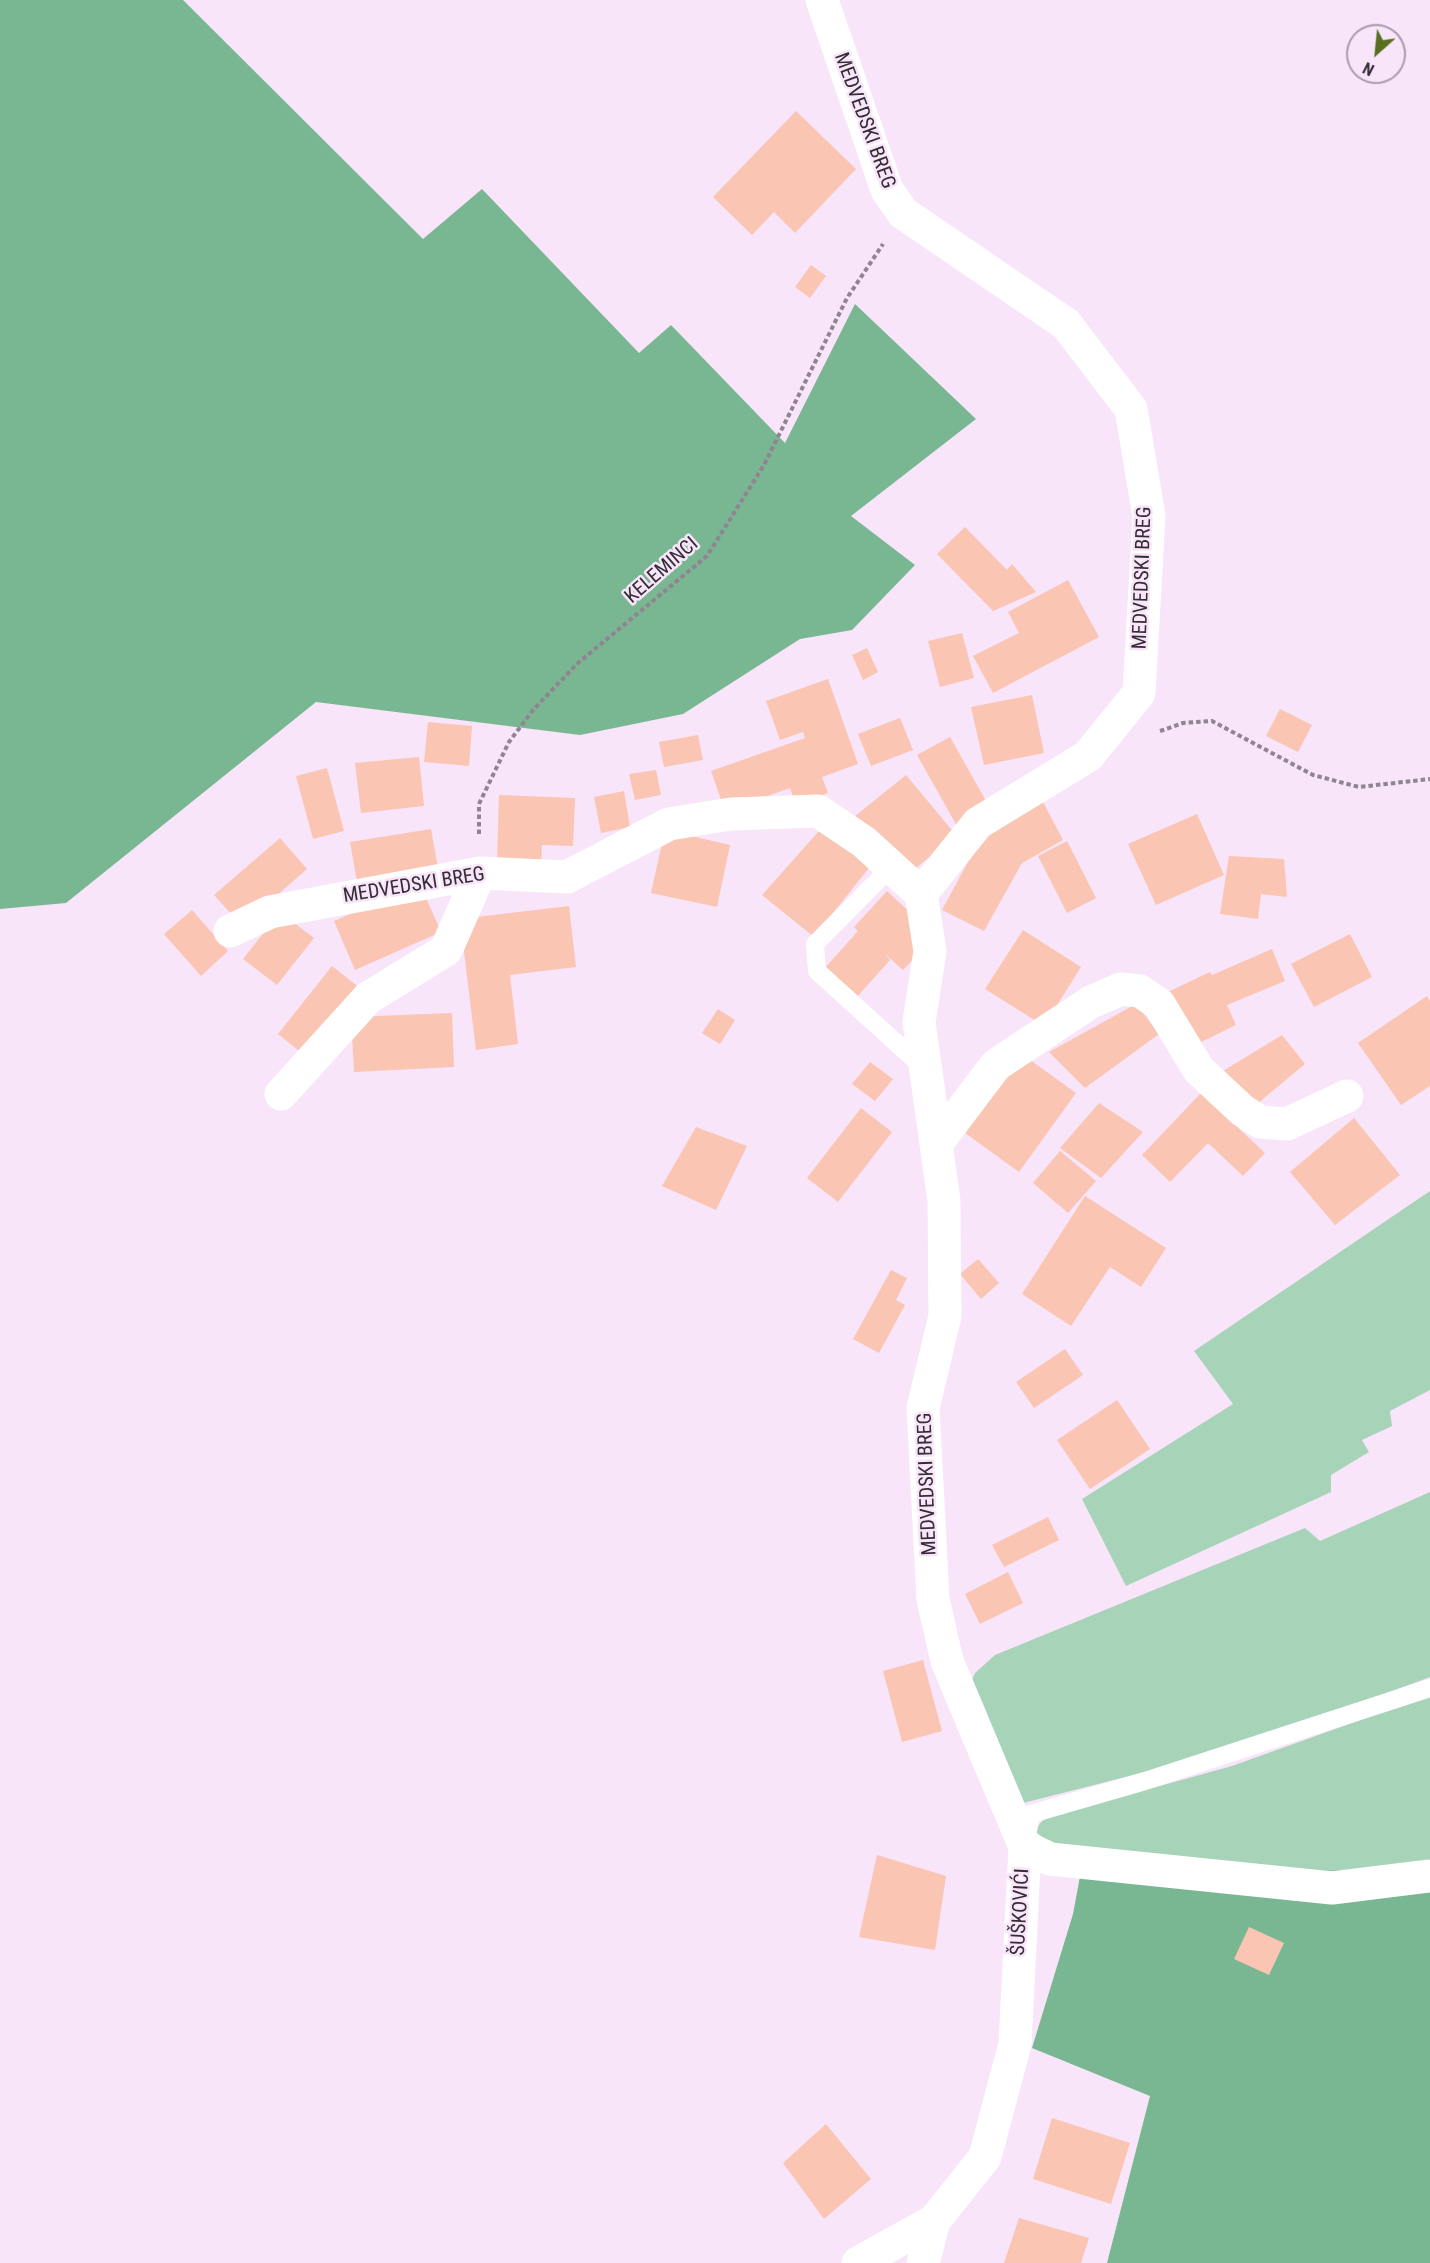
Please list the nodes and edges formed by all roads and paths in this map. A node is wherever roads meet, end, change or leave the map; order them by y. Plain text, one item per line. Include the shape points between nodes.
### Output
1 (822, 0) edge
2 (903, 213) junction
3 (1151, 734) dead end
4 (1430, 779) edge
5 (891, 867) junction
6 (480, 873) junction
7 (921, 894) junction
8 (230, 930) dead end
9 (926, 1069) junction
10 (281, 1094) dead end
11 (1347, 1096) dead end
12 (937, 1143) junction
13 (1430, 1688) edge
14 (1025, 1847) junction
15 (1430, 1876) edge
16 (934, 2222) junction
17 (858, 2263) edge
18 (923, 2263) edge

1 - 2 street, MEDVEDSKI BREG via 887,190
2 - 6 path, KELEMINCI via 847,298 764,465 707,556 578,663 509,742 479,804
2 - 7 street, MEDVEDSKI BREG via 1066,324 1131,409 1149,516 1139,693 1088,756 978,822
3 - 4 path via 1183,723 1212,721 1313,775 1359,787
5 - 6 street, MEDVEDSKI BREG via 864,842 818,811 731,814 669,824 567,877
5 - 7 street, MEDVEDSKI BREG
5 - 9 lane via 815,944 817,972
6 - 8 street, MEDVEDSKI BREG via 270,912
6 - 10 street via 446,950 368,998
7 - 9 street, MEDVEDSKI BREG via 930,951 919,1022
9 - 12 street, MEDVEDSKI BREG
11 - 12 street via 1287,1124 1260,1122 1199,1070 1159,1004 1140,991 1121,989 1091,1002 996,1065
12 - 14 street, MEDVEDSKI BREG via 944,1201 945,1316 923,1408 933,1599 947,1661
13 - 14 lane via 1031,1814
14 - 15 street, ŠUŠKOVIĆI via 1050,1859 1332,1888
14 - 16 street, ŠUŠKOVIĆI via 1015,2044 985,2157
16 - 17 street, ŠUŠKOVIĆI
16 - 18 street, ŠUŠKOVIĆI

